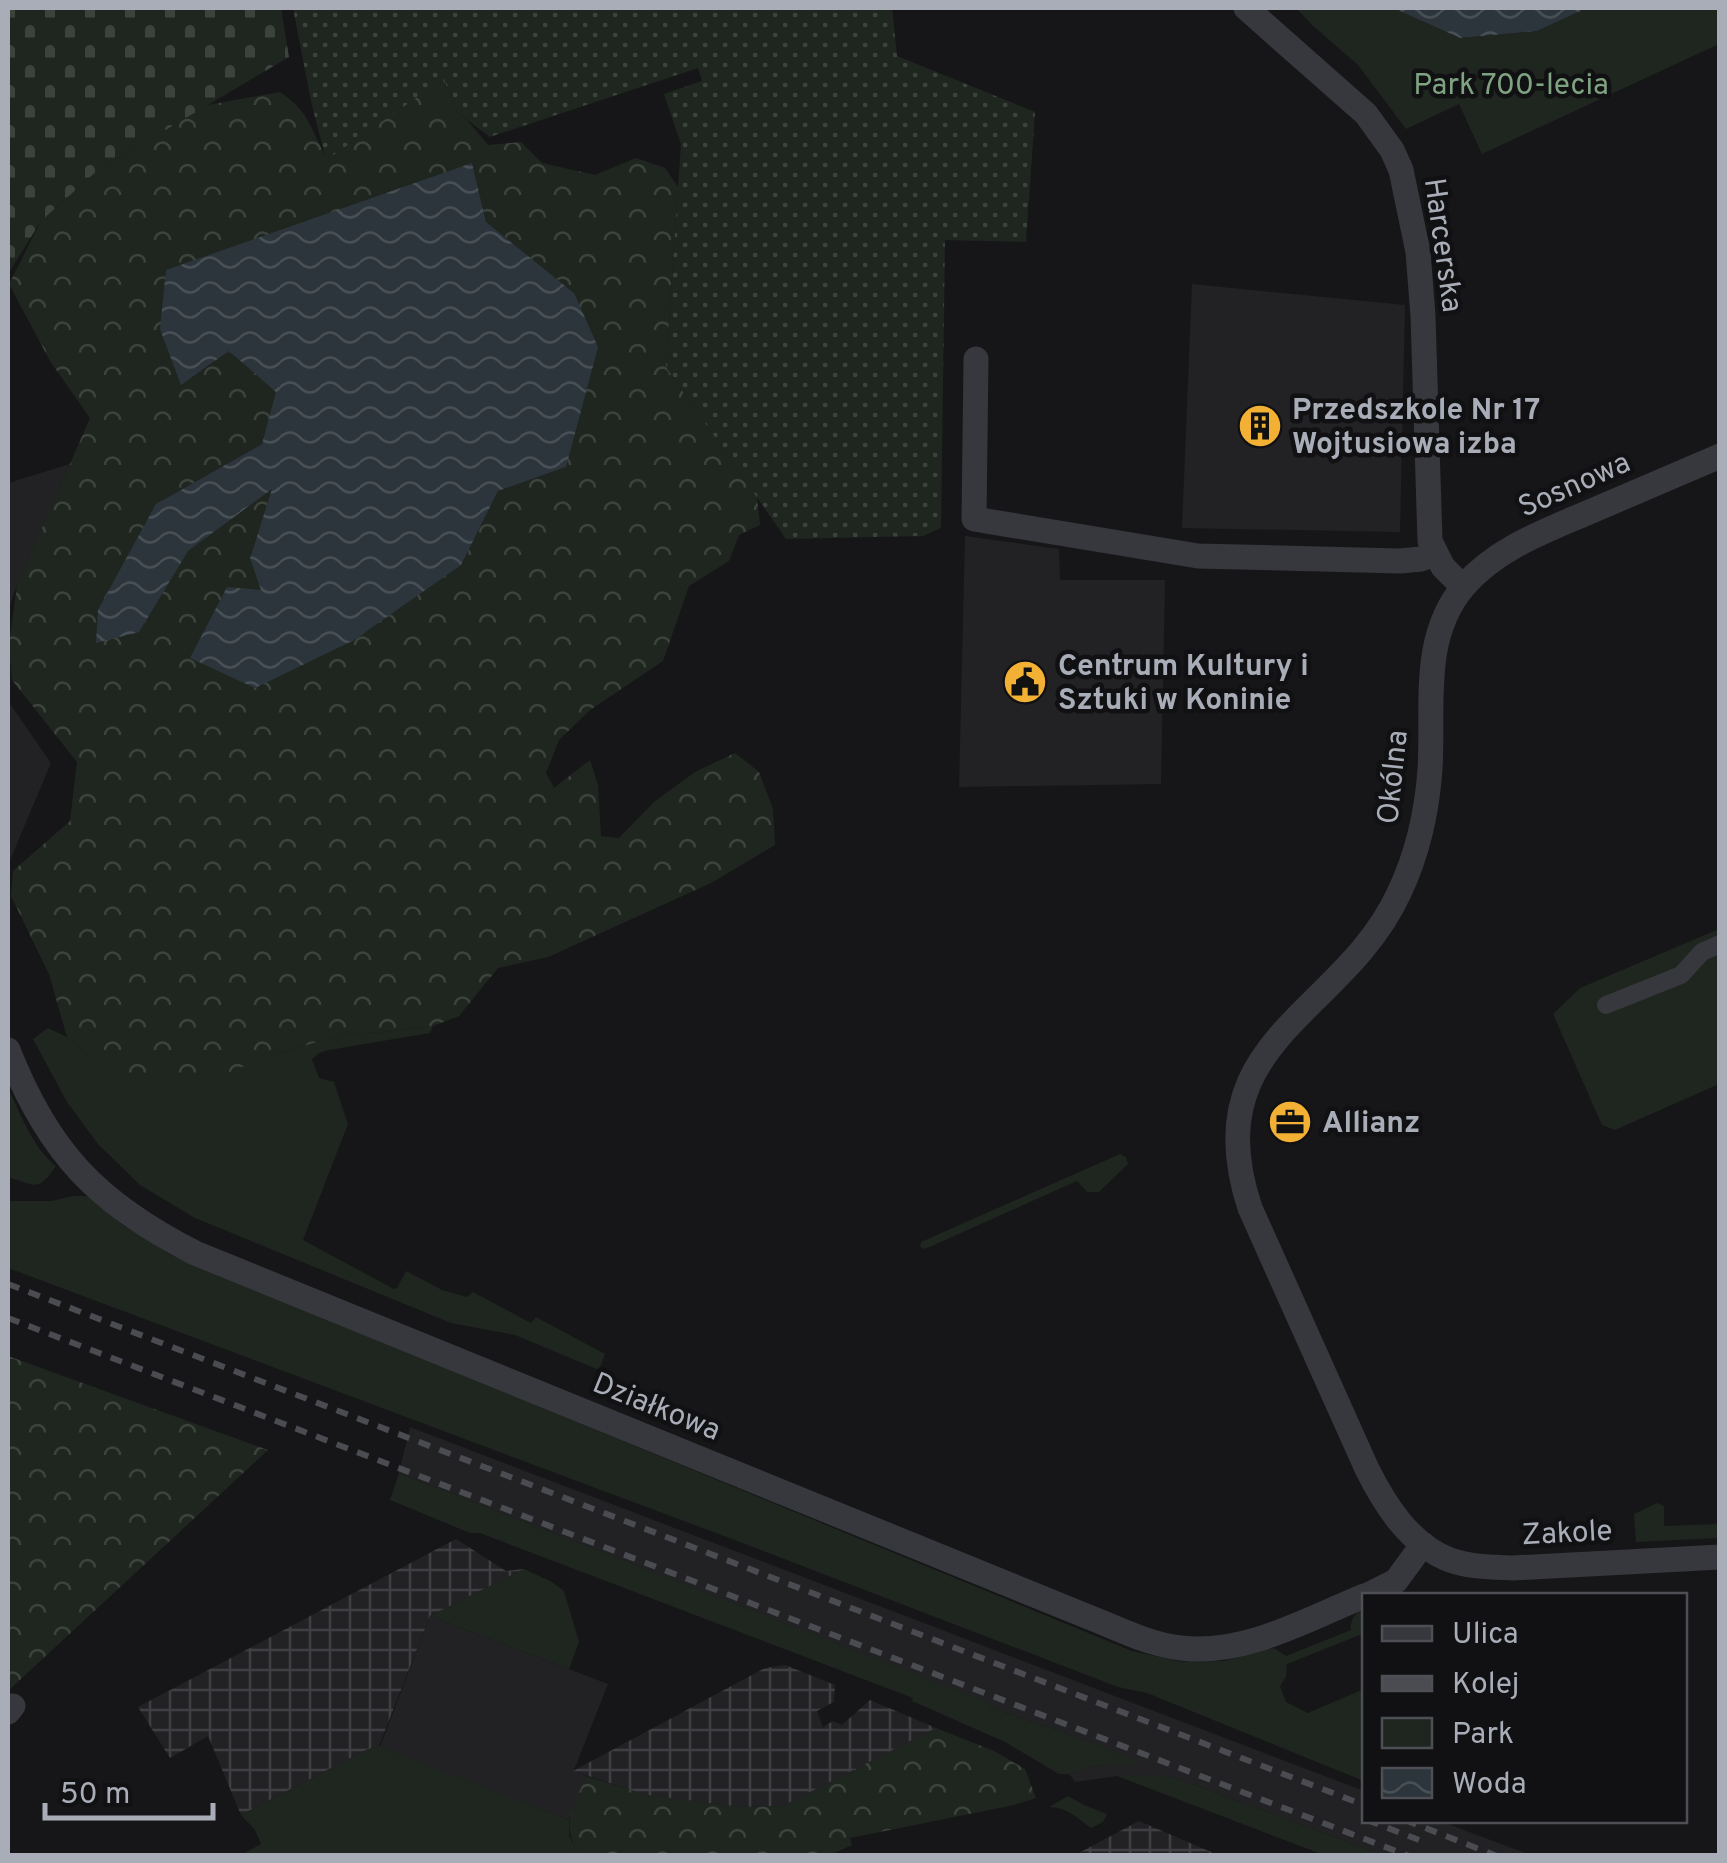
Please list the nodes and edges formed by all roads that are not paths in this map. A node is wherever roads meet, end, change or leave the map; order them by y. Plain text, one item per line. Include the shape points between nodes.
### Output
1 (1246, 8) edge
2 (976, 359) dead end
3 (1720, 456) edge
4 (1435, 554) junction
5 (1464, 587) junction
6 (1720, 944) edge
7 (1606, 1005) dead end
8 (8, 1050) edge
9 (1423, 1544) junction
10 (1720, 1557) edge
11 (1371, 1593) edge
12 (1362, 1597) edge

1 - 4 street, Harcerska via 1366,114 1401,170 1418,252 1428,527
2 - 4 street via 974,519 1198,556 1411,560
3 - 5 street, Sosnowa via 1533,537
4 - 5 street
5 - 9 street, Okólna via 1449,608 1434,654 1426,805 1412,864 1383,924 1265,1053 1249,1080 1236,1140 1250,1208 1366,1469 1396,1518
6 - 7 street via 1680,974
8 - 12 street, Działkowa via 59,1148 86,1179 155,1233 1046,1600 1152,1642 1203,1649 1241,1644
9 - 10 street, Zakole via 1450,1560 1513,1568
9 - 11 street, Działkowa via 1396,1581

